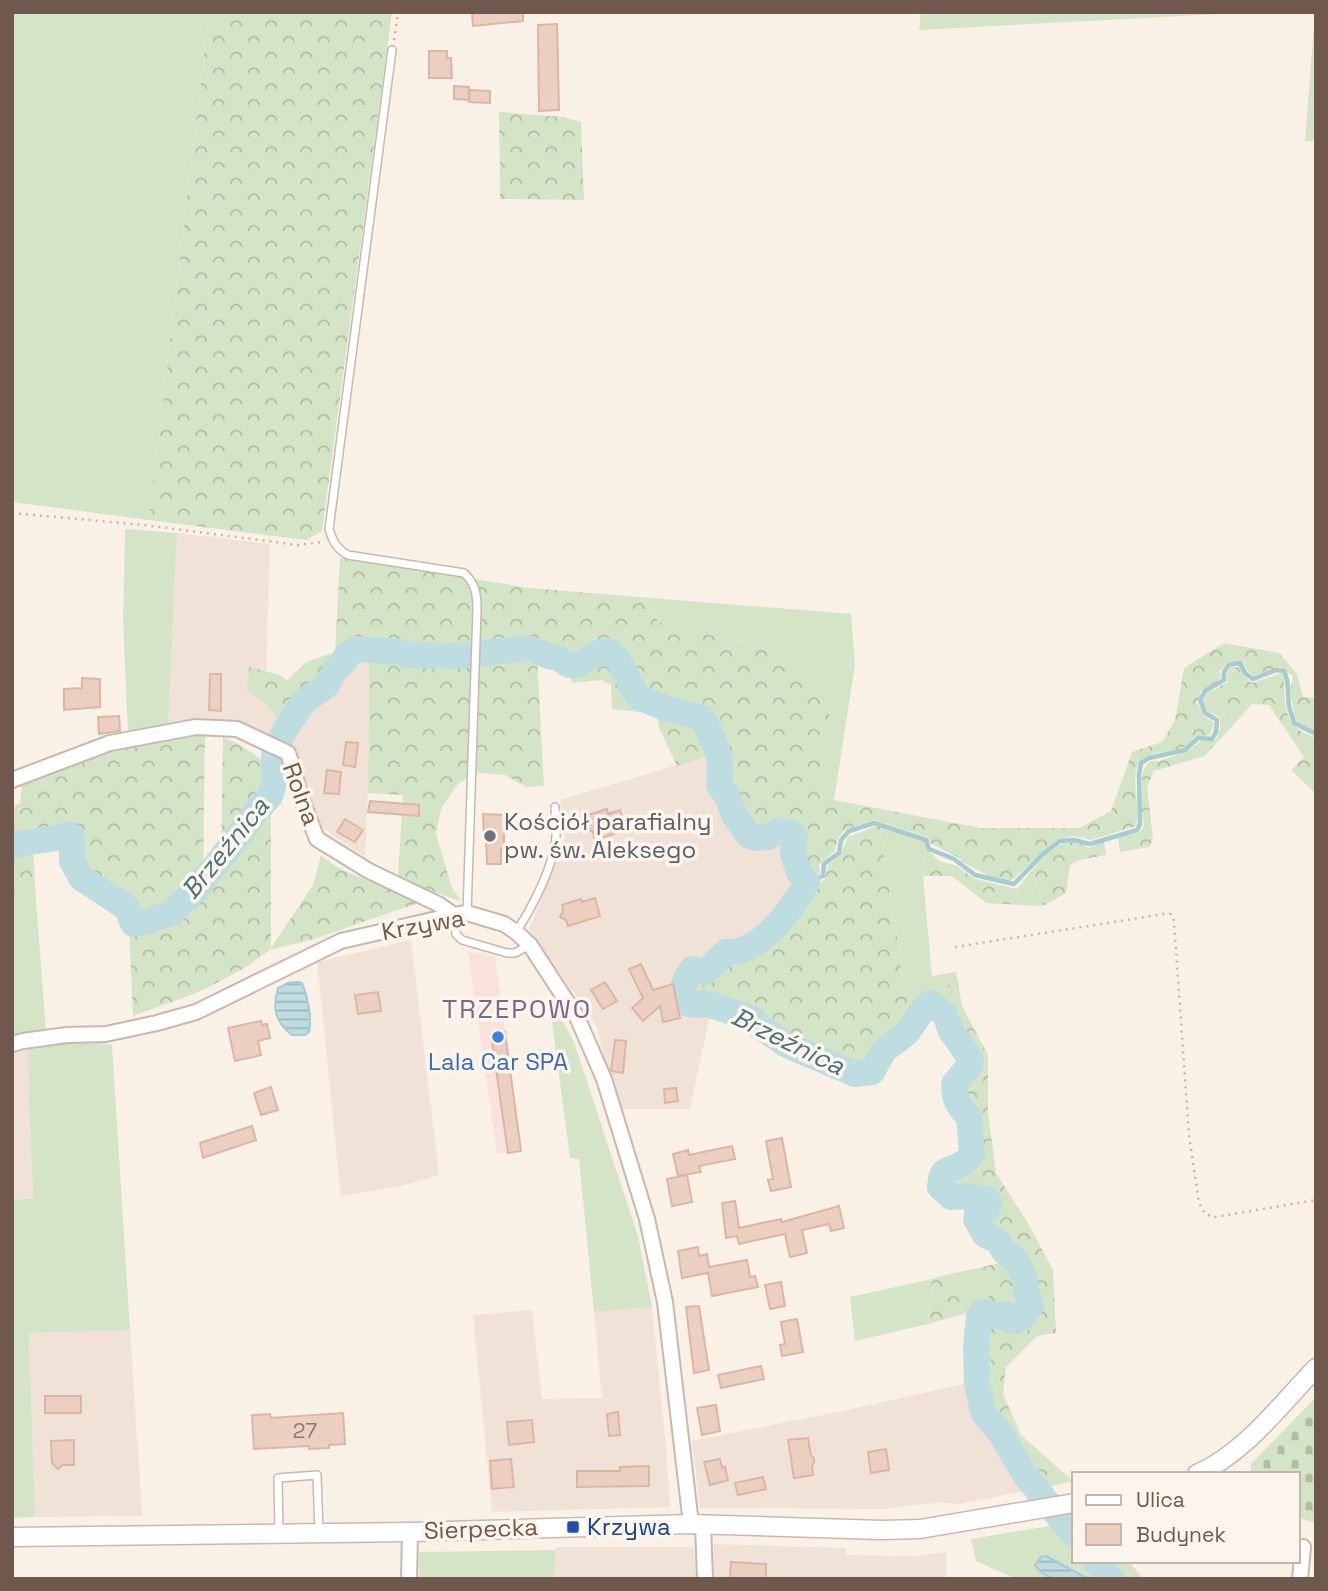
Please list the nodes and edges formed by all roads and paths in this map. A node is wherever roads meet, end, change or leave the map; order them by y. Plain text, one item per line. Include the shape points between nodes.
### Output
1 (398, 12) edge
2 (392, 50) joint
3 (12, 513) edge
4 (332, 539) junction
5 (12, 780) edge
6 (555, 807) dead end
7 (461, 914) junction
8 (516, 932) junction
9 (530, 945) junction
10 (955, 947) dead end
11 (12, 1044) edge
12 (1316, 1200) edge
13 (1316, 1368) edge
14 (1204, 1472) edge
15 (1072, 1503) edge
16 (697, 1524) junction
17 (410, 1532) junction
18 (319, 1533) junction
19 (279, 1534) junction
20 (12, 1537) edge
21 (1306, 1548) edge
22 (409, 1579) edge
23 (705, 1579) edge
24 (1300, 1579) edge

1 - 2 path
2 - 4 lane via 329,529
3 - 4 path via 298,545
4 - 7 lane via 348,555 464,573 476,592
5 - 7 street, Rolna via 110,743 196,727 237,729 288,754 317,839 369,871
6 - 8 lane via 554,854
7 - 8 street, Krzywa via 504,924
7 - 9 lane via 456,934 462,940 506,953
7 - 11 street, Krzywa via 341,941 196,1012 106,1034
8 - 9 street, Krzywa
9 - 16 street, Krzywa via 577,1017 604,1079 647,1219 666,1302
10 - 12 path via 1171,914 1199,1203 1205,1214 1215,1217
13 - 14 street via 1240,1446
15 - 16 street, Sierpecka via 920,1529
16 - 17 street, Sierpecka
16 - 23 street, Krzywa
17 - 18 street, Sierpecka
17 - 22 street
18 - 19 street, Sierpecka
18 - 19 lane via 317,1475 278,1478
19 - 20 street, Sierpecka
21 - 24 street

